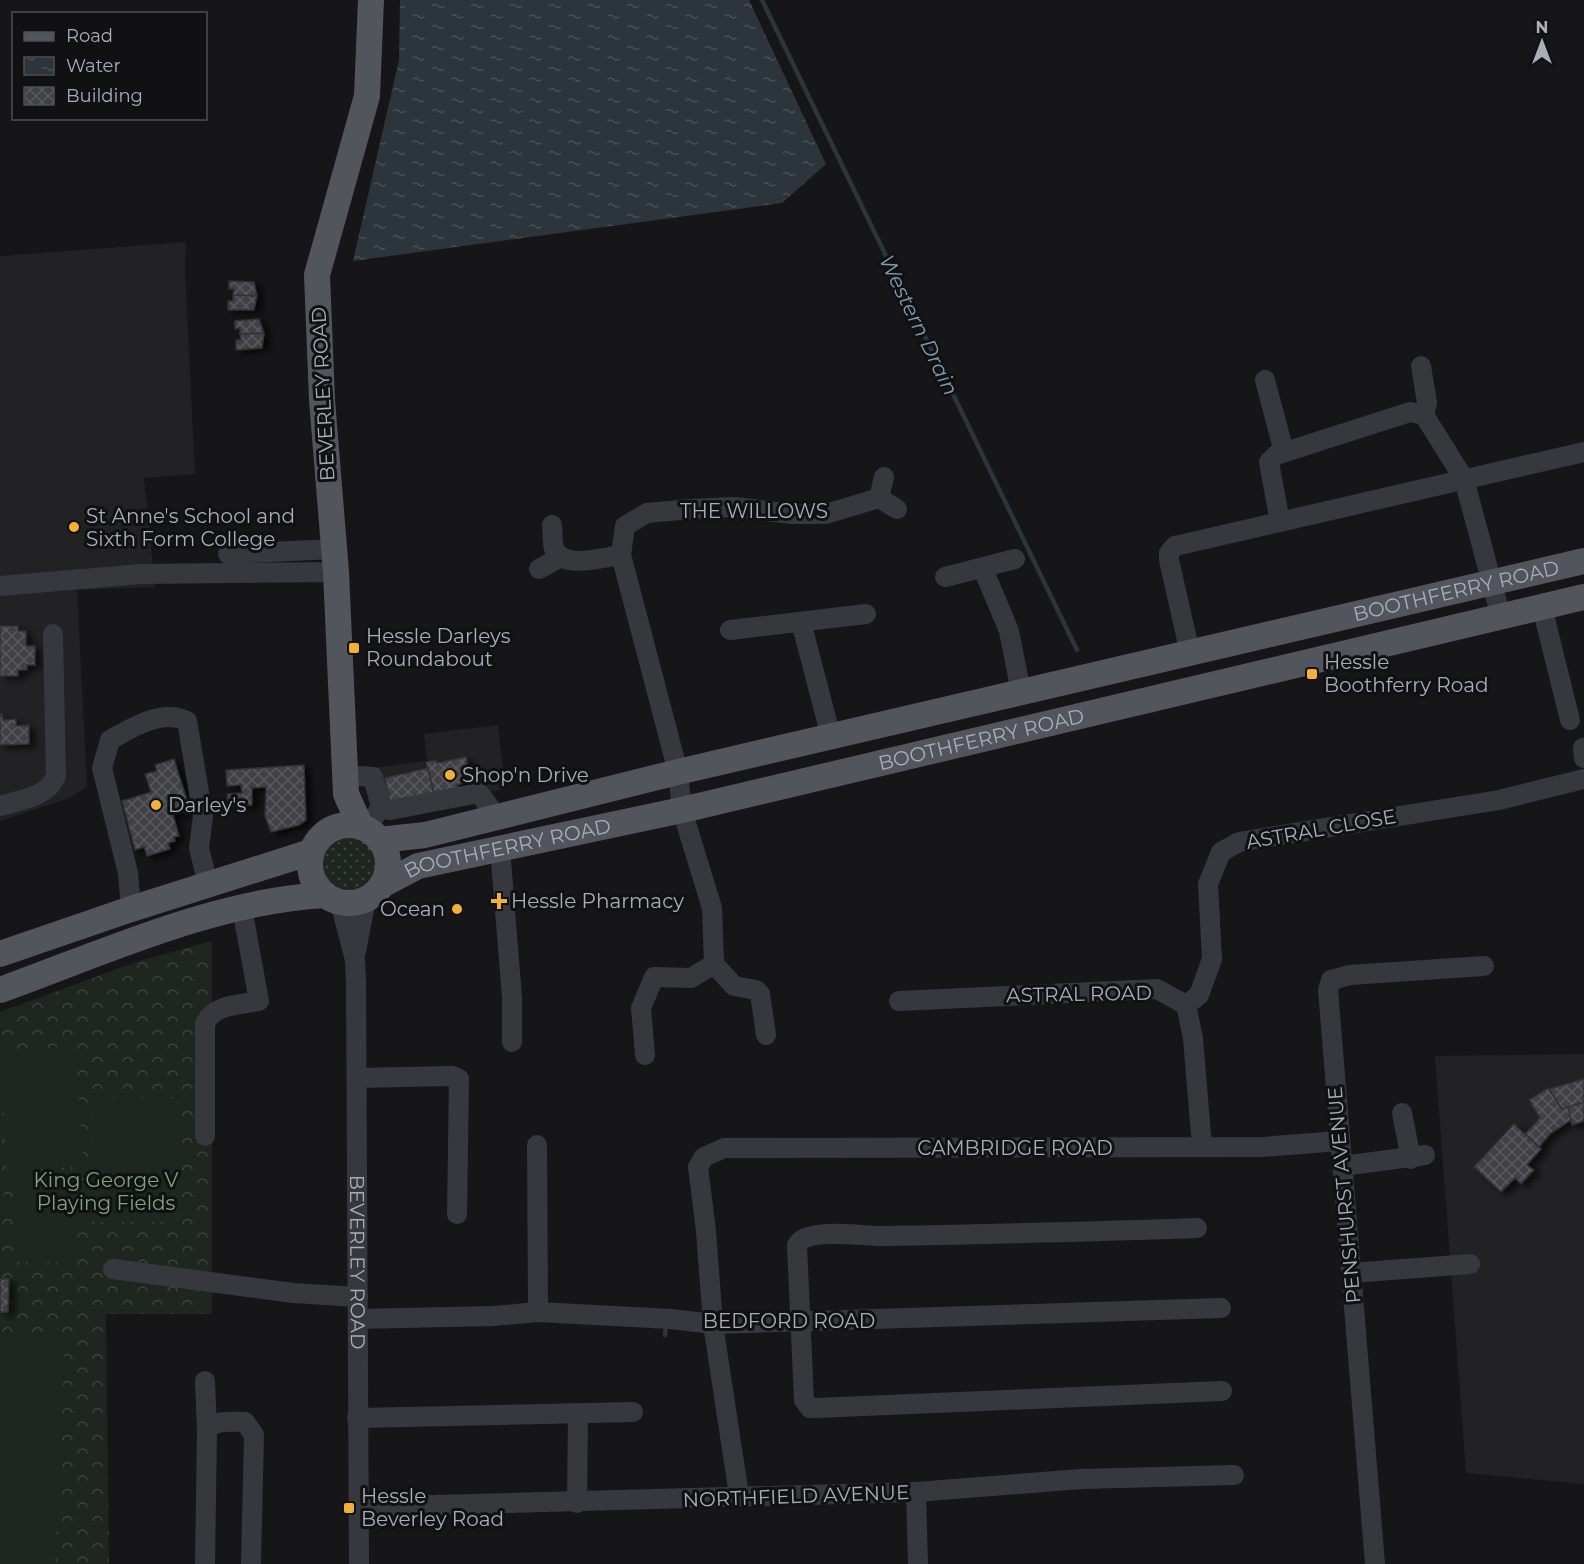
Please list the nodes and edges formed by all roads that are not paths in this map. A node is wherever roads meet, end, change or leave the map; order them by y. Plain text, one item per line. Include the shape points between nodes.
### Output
1 (371, 0) edge
2 (1421, 366) dead end
3 (1265, 380) dead end
4 (1424, 414) junction
5 (1284, 452) junction
6 (1584, 452) edge
7 (884, 477) dead end
8 (1464, 479) junction
9 (879, 498) junction
10 (897, 509) dead end
11 (1280, 522) junction
12 (552, 525) dead end
13 (228, 554) dead end
14 (621, 555) junction
15 (561, 557) junction
16 (1016, 559) dead end
17 (335, 561) junction
18 (1584, 561) edge
19 (539, 569) dead end
20 (983, 569) junction
21 (945, 577) dead end
22 (1490, 583) junction
23 (0, 586) edge
24 (1584, 597) edge
25 (1542, 607) junction
26 (866, 614) dead end
27 (1501, 616) junction
28 (801, 622) junction
29 (730, 630) dead end
30 (53, 634) dead end
31 (1190, 653) junction
32 (1021, 692) junction
33 (1570, 720) dead end
34 (831, 737) junction
35 (678, 772) junction
36 (1584, 779) edge
37 (346, 784) junction
38 (0, 806) edge
39 (381, 807) junction
40 (682, 810) junction
41 (497, 817) junction
42 (333, 828) junction
43 (369, 832) junction
44 (500, 848) junction
45 (311, 852) junction
46 (208, 884) junction
47 (374, 892) junction
48 (332, 899) junction
49 (242, 908) junction
50 (131, 909) junction
51 (0, 954) edge
52 (355, 960) junction
53 (714, 964) junction
54 (1484, 966) dead end
55 (0, 990) edge
56 (899, 1001) dead end
57 (1186, 1005) junction
58 (766, 1035) dead end
59 (512, 1042) dead end
60 (645, 1055) dead end
61 (357, 1078) junction
62 (1402, 1113) dead end
63 (205, 1136) dead end
64 (1340, 1141) junction
65 (537, 1145) dead end
66 (1202, 1146) junction
67 (1342, 1166) junction
68 (457, 1214) dead end
69 (1197, 1228) dead end
70 (1470, 1264) dead end
71 (113, 1269) dead end
72 (1351, 1273) junction
73 (358, 1297) junction
74 (1221, 1308) dead end
75 (538, 1312) junction
76 (358, 1319) junction
77 (802, 1323) junction
78 (713, 1324) junction
79 (205, 1381) dead end
80 (1222, 1391) dead end
81 (633, 1412) dead end
82 (578, 1413) junction
83 (357, 1418) junction
84 (207, 1430) junction
85 (1234, 1475) dead end
86 (916, 1492) junction
87 (739, 1495) junction
88 (577, 1503) junction
89 (357, 1508) junction
90 (205, 1564) edge
91 (251, 1564) edge
92 (359, 1564) edge
93 (918, 1564) edge
94 (1375, 1564) edge

1 - 17 main road, BEVERLEY ROAD via 367,96 317,275
2 - 4 street via 1427,403
3 - 5 street
4 - 5 street via 1410,412
4 - 8 street
5 - 11 street via 1269,462
6 - 8 street
7 - 9 street
8 - 11 street
8 - 22 street
9 - 10 street
9 - 14 street, THE WILLOWS via 826,514 735,507 647,513 625,526
11 - 31 street via 1175,546 1169,553
12 - 15 street via 554,549
13 - 17 street
14 - 15 street via 571,561
14 - 35 street, THE WILLOWS
15 - 19 street
16 - 20 street
17 - 23 street
17 - 37 main road, BEVERLEY ROAD
18 - 22 main road, BOOTHFERRY ROAD
20 - 21 street
20 - 32 street via 1009,631
22 - 27 street
22 - 31 main road, BOOTHFERRY ROAD
24 - 25 main road, BOOTHFERRY ROAD
25 - 27 main road, BOOTHFERRY ROAD
25 - 33 street
26 - 28 street
27 - 40 main road, BOOTHFERRY ROAD
28 - 29 street
28 - 34 street
30 - 38 street via 57,776 40,794
31 - 32 main road, BOOTHFERRY ROAD
32 - 34 main road, BOOTHFERRY ROAD
34 - 35 main road, BOOTHFERRY ROAD
35 - 40 street, THE WILLOWS
35 - 41 main road, BOOTHFERRY ROAD
36 - 57 street, ASTRAL CLOSE via 1499,800 1239,842 1221,852 1208,884 1212,959 1199,995
37 - 39 street via 373,777
37 - 42 main road, BEVERLEY ROAD
37 - 43 main road, BEVERLEY ROAD
39 - 41 street via 390,810 479,793
39 - 43 street
40 - 44 main road, BOOTHFERRY ROAD
40 - 53 street, THE WILLOWS via 712,908
41 - 43 main road, BOOTHFERRY ROAD via 425,835
42 - 43 main road via 342,825
42 - 45 main road via 316,842
43 - 47 main road via 388,862
44 - 47 main road, BOOTHFERRY ROAD via 418,866
44 - 59 street
45 - 46 main road
45 - 48 main road via 311,876
46 - 50 main road
46 - 50 street via 199,848 203,816 187,721 174,715 140,723 110,740 102,768 128,873
47 - 48 main road
47 - 52 street, BEVERLEY ROAD
48 - 49 main road via 282,897
48 - 52 street, BEVERLEY ROAD
49 - 55 main road via 192,921
49 - 63 street via 259,1001 217,1009 208,1016
50 - 51 main road
52 - 61 street, BEVERLEY ROAD
53 - 58 street via 730,984 760,994
53 - 60 street via 690,978 654,977 642,1008
54 - 64 street, PENSHURST AVENUE via 1350,975 1331,980 1328,990
56 - 57 street, ASTRAL ROAD via 1157,989
57 - 66 street
61 - 68 street via 459,1079
61 - 73 street, BEVERLEY ROAD
62 - 67 street via 1418,1157
64 - 66 street, CAMBRIDGE ROAD via 1262,1147
64 - 67 street, PENSHURST AVENUE
65 - 75 street
66 - 78 street, CAMBRIDGE ROAD via 724,1148 704,1157 698,1167
67 - 72 street, PENSHURST AVENUE
69 - 77 street via 806,1236 797,1245
70 - 72 street
71 - 73 street via 293,1293
72 - 94 street, PENSHURST AVENUE
73 - 76 street, BEVERLEY ROAD
74 - 77 street, BEDFORD ROAD
75 - 76 street, BEDFORD ROAD
75 - 78 street, BEDFORD ROAD
76 - 83 street, BEVERLEY ROAD
77 - 78 street, BEDFORD ROAD
77 - 80 street via 804,1400 810,1408
78 - 87 street
79 - 84 street
81 - 82 street
82 - 83 street
82 - 88 street
83 - 89 street, BEVERLEY ROAD
84 - 90 street
84 - 91 street via 220,1422 245,1422 254,1435
85 - 86 street, NORTHFIELD AVENUE via 1081,1479
86 - 87 street, NORTHFIELD AVENUE
86 - 93 street
87 - 88 street, NORTHFIELD AVENUE
88 - 89 street, NORTHFIELD AVENUE
89 - 92 street, BEVERLEY ROAD

